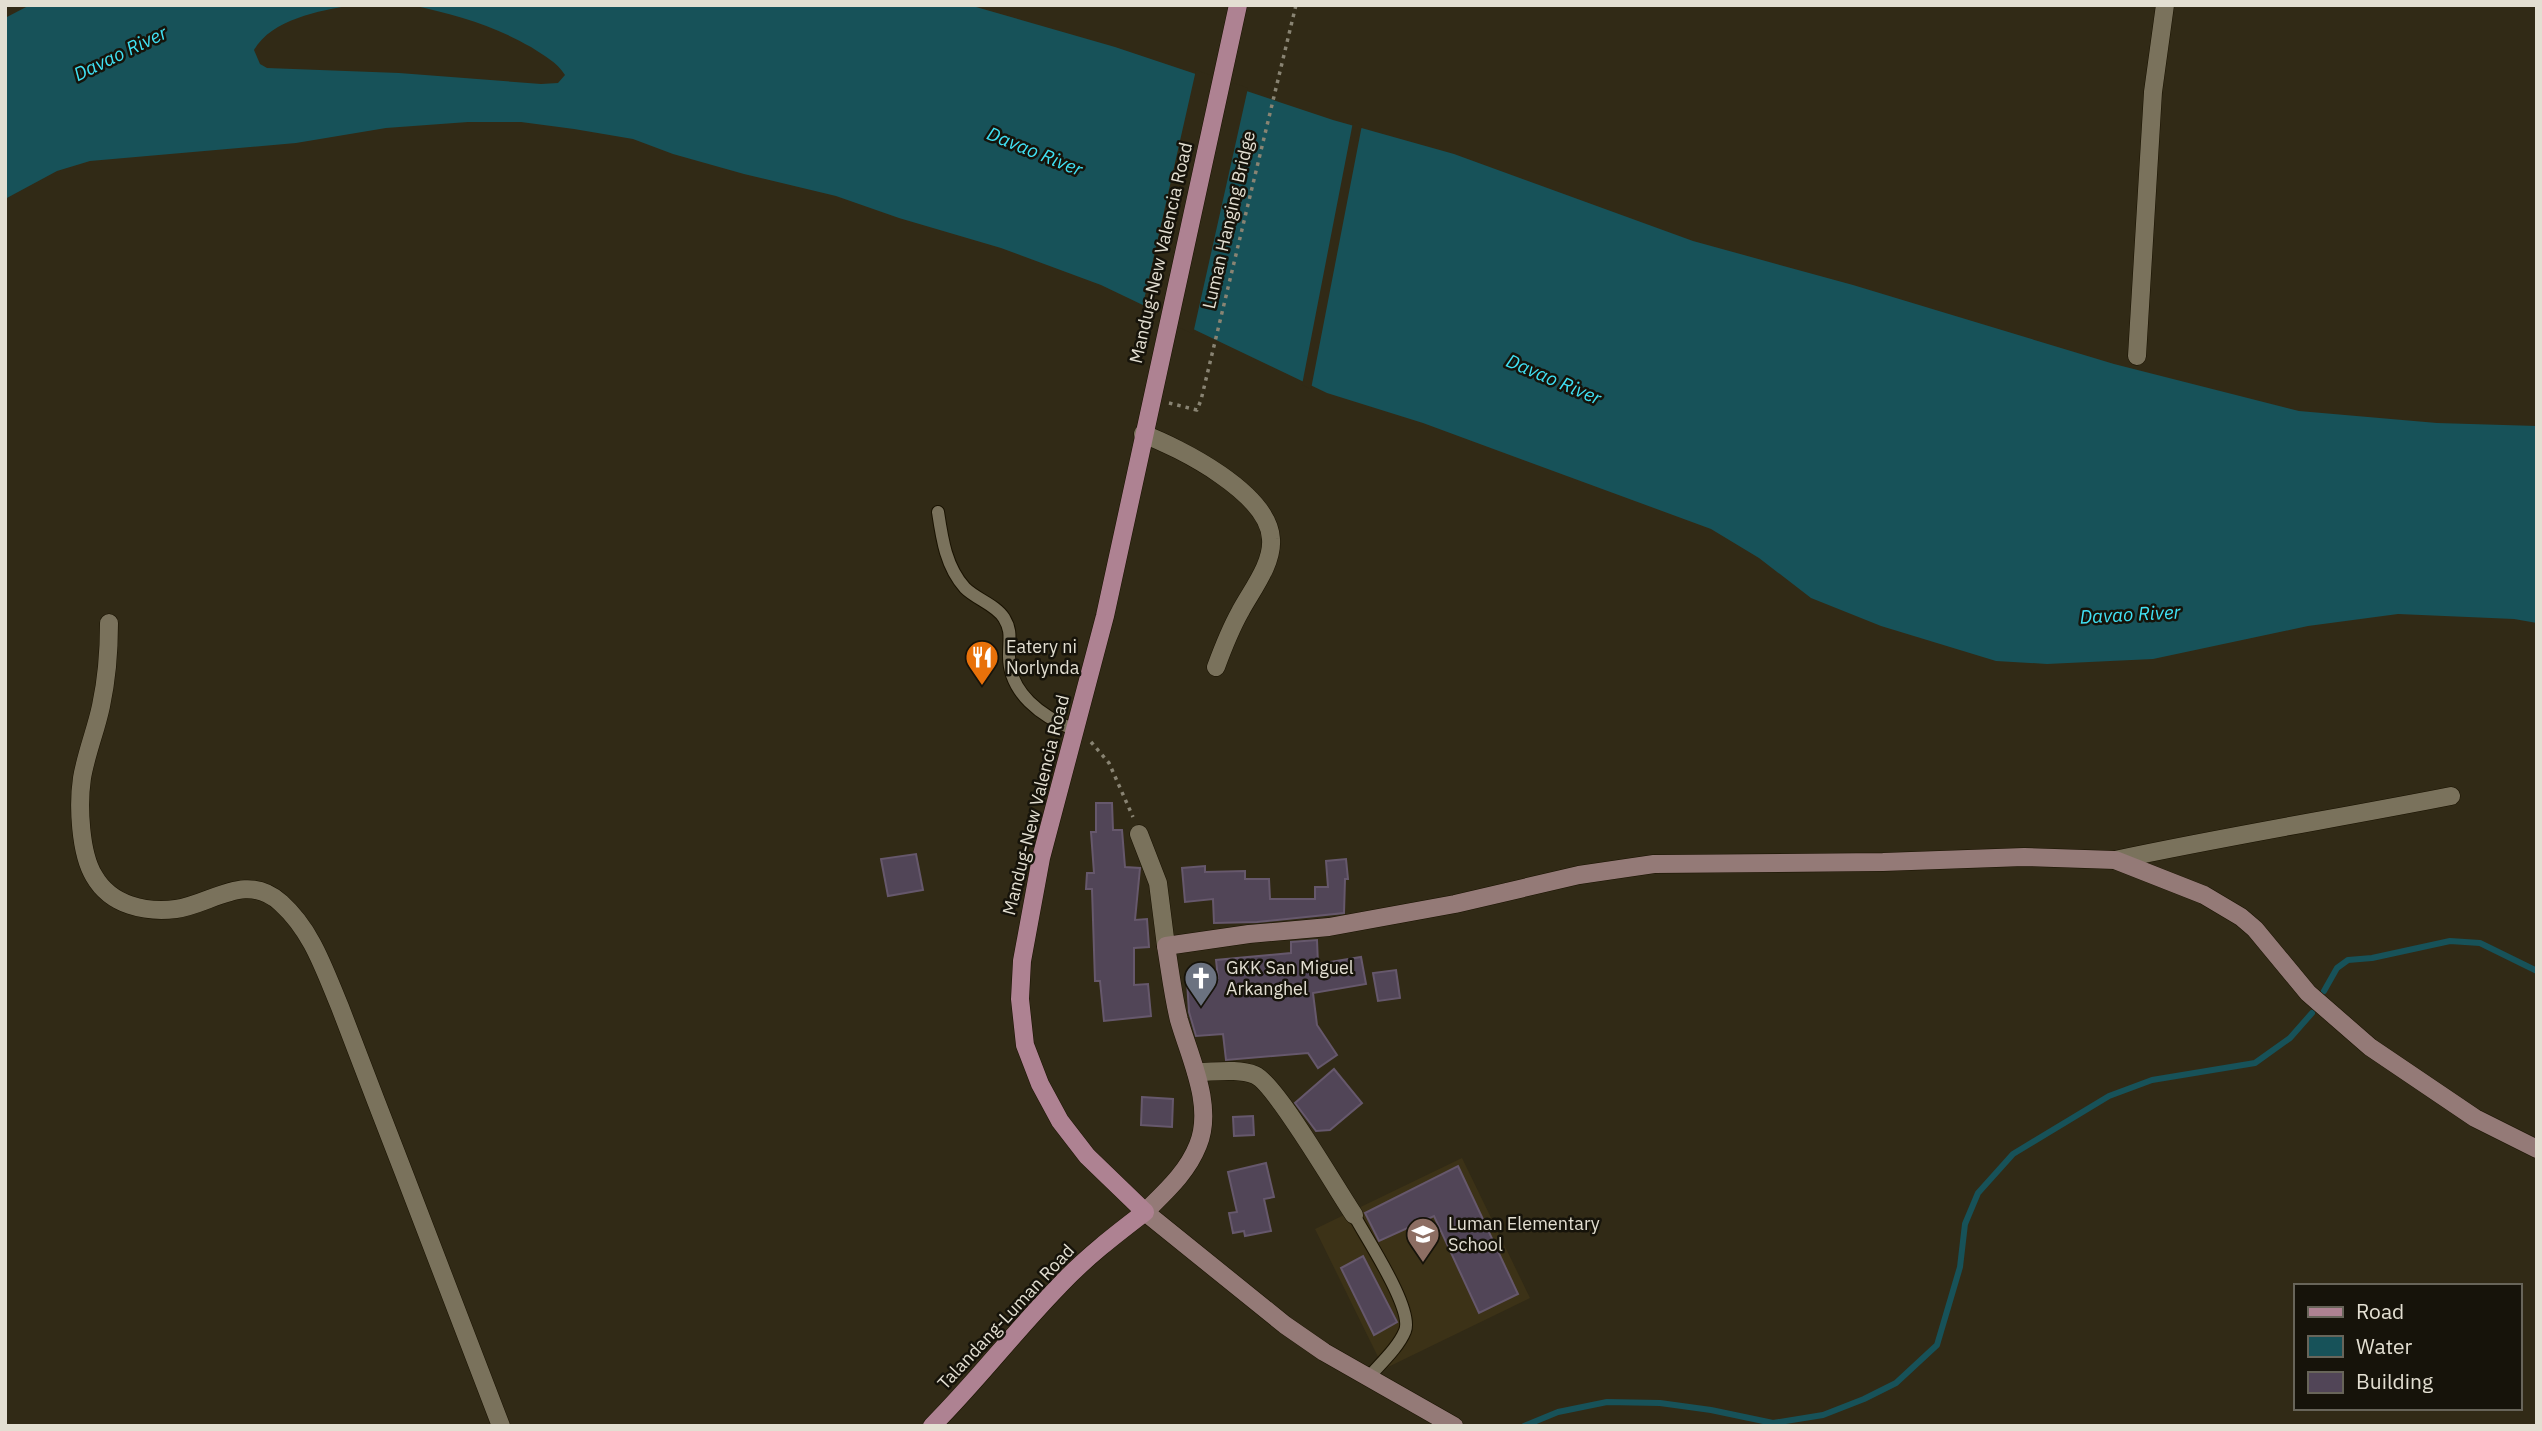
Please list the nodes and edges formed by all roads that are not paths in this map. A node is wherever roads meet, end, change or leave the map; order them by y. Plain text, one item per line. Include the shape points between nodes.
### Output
1 (1238, 5) edge
2 (2165, 5) edge
3 (2137, 356) dead end
4 (1143, 434) junction
5 (938, 512) dead end
6 (109, 623) dead end
7 (1216, 667) dead end
8 (1076, 730) junction
9 (2451, 796) dead end
10 (1139, 834) road end
11 (2115, 860) junction
12 (1166, 946) junction
13 (1196, 1072) junction
14 (2537, 1149) edge
15 (1145, 1212) junction
16 (1354, 1215) joint
17 (1368, 1378) junction
18 (501, 1426) edge
19 (932, 1426) edge
20 (1454, 1426) edge

1 - 4 main road, Mandug-New Valencia Road
2 - 3 street via 2153,92
4 - 7 street via 1192,455 1230,481 1266,522 1272,539 1259,578
4 - 8 main road, Mandug-New Valencia Road
5 - 8 lane via 943,546 952,567 965,587 1002,615 1011,632 1010,673 1020,691 1055,722
6 - 18 street via 109,662 82,778 85,853 93,875 121,902 144,910 178,909 244,888 260,891 278,900 306,933 342,1013
8 - 15 main road, Mandug-New Valencia Road via 1041,858 1022,961 1025,1045 1060,1121 1087,1156
9 - 11 street
10 - 12 street via 1158,883
11 - 12 street via 2024,857 1654,864 1579,874 1455,904 1329,927
11 - 14 street via 2204,895 2241,917 2308,993 2370,1047 2475,1118
12 - 13 street via 1179,1017
13 - 15 street via 1203,1115 1199,1143 1171,1187
13 - 16 street via 1239,1072 1263,1080
15 - 17 street, Mandug-New Valencia Road via 1284,1325
15 - 19 main road, Talandang-Luman Road via 1059,1285
16 - 17 lane via 1407,1318 1400,1339
17 - 20 street, Mandug-New Valencia Road

